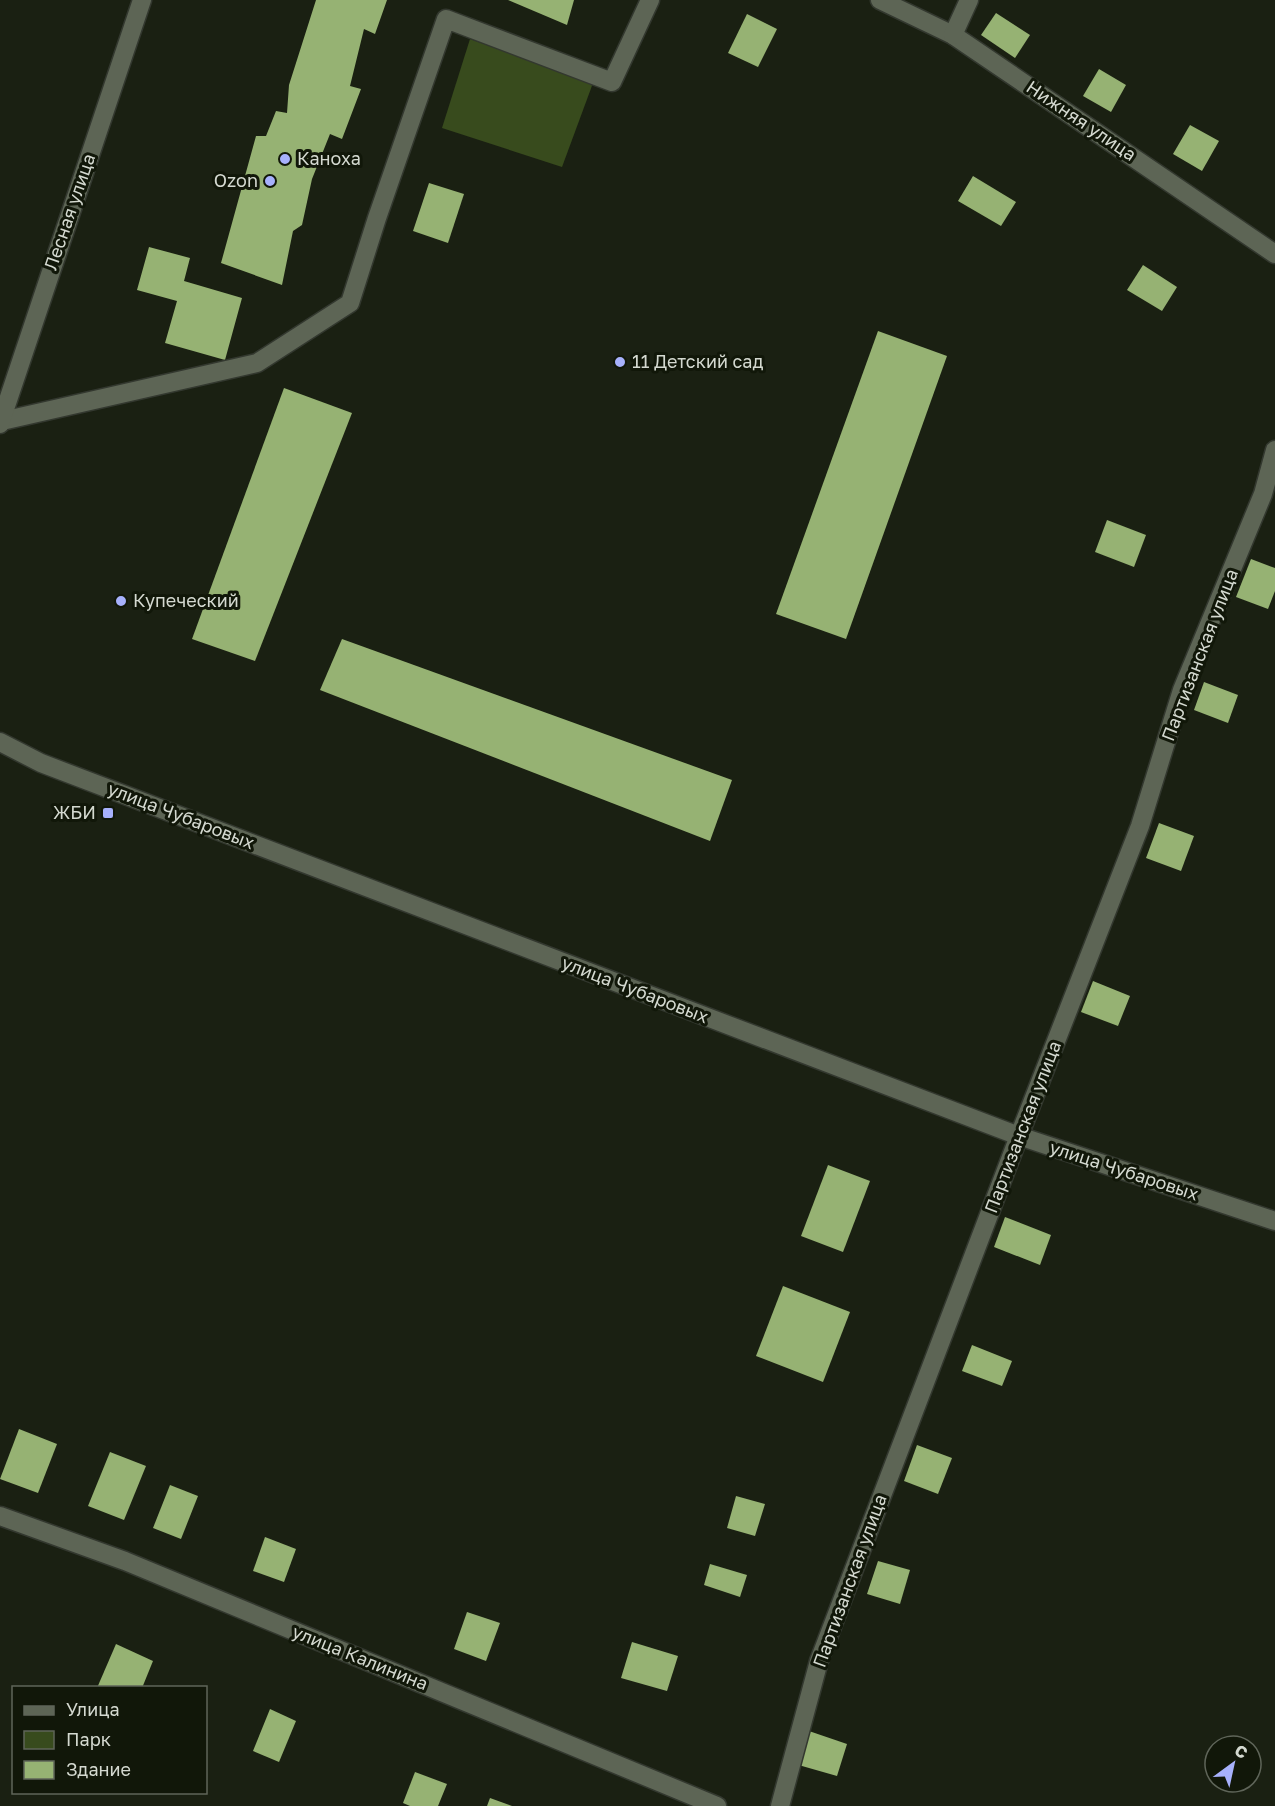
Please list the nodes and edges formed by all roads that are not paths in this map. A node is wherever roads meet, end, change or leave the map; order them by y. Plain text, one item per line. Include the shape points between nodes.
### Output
1 (142, 0) edge
2 (650, 0) edge
3 (880, 0) edge
4 (969, 0) edge
5 (954, 35) junction
6 (1275, 254) edge
7 (1, 423) edge
8 (1275, 450) edge
9 (0, 742) edge
10 (1019, 1136) junction
11 (1275, 1221) edge
12 (0, 1516) edge
13 (717, 1806) edge
14 (780, 1806) edge

1 - 7 street, Лесная улица
2 - 7 street via 612,82 446,19 350,303 257,363
3 - 5 street, Нижняя улица
4 - 5 street
5 - 6 street, Нижняя улица
8 - 10 street, Партизанская улица via 1263,494 1182,690 1140,826
9 - 10 street, улица Чубаровых via 41,763
10 - 11 street, улица Чубаровых
10 - 14 street, Партизанская улица via 819,1661
12 - 13 street, улица Калинина via 125,1561

